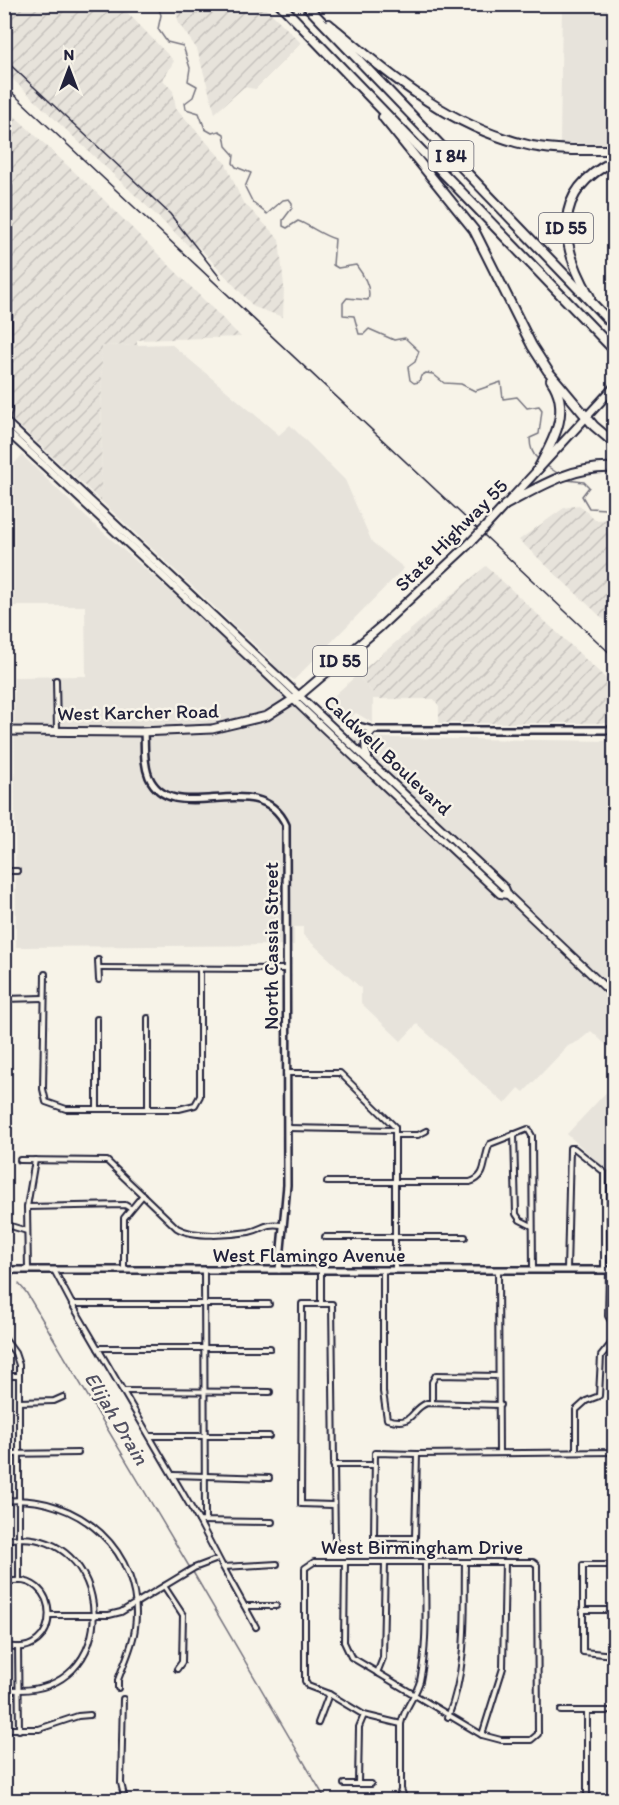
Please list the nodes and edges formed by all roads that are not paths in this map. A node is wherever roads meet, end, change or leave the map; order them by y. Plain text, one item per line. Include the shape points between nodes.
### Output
1 (280, 4) edge
2 (305, 4) edge
3 (348, 75) junction
4 (615, 150) edge
5 (615, 161) edge
6 (9, 187) dead end
7 (508, 296) junction
8 (597, 308) junction
9 (615, 326) edge
10 (615, 350) edge
11 (615, 387) edge
12 (587, 416) junction
13 (5, 424) edge
14 (615, 443) edge
15 (615, 468) edge
16 (538, 469) junction
17 (505, 505) junction
18 (188, 594) junction
19 (56, 680) dead end
20 (300, 695) junction
21 (293, 701) junction
22 (358, 726) dead end
23 (373, 729) junction
24 (615, 730) edge
25 (5, 731) edge
26 (57, 731) junction
27 (144, 732) junction
28 (369, 760) junction
29 (4, 871) edge
30 (17, 871) dead end
31 (508, 896) junction
32 (99, 960) dead end
33 (99, 968) junction
34 (200, 968) junction
35 (286, 969) junction
36 (45, 974) dead end
37 (99, 980) dead end
38 (615, 996) edge
39 (43, 998) junction
40 (4, 999) edge
41 (148, 1018) dead end
42 (97, 1019) dead end
43 (286, 1073) junction
44 (97, 1109) junction
45 (148, 1109) junction
46 (286, 1128) junction
47 (426, 1131) dead end
48 (395, 1132) junction
49 (514, 1134) junction
50 (20, 1160) dead end
51 (35, 1160) junction
52 (327, 1182) dead end
53 (394, 1182) junction
54 (143, 1195) junction
55 (27, 1207) junction
56 (130, 1208) junction
57 (4, 1224) edge
58 (281, 1225) junction
59 (533, 1226) junction
60 (27, 1231) junction
61 (326, 1237) dead end
62 (395, 1237) junction
63 (465, 1237) dead end
64 (4, 1270) edge
65 (28, 1270) junction
66 (54, 1270) junction
67 (124, 1270) junction
68 (204, 1270) junction
69 (279, 1270) junction
70 (321, 1270) junction
71 (383, 1270) junction
72 (395, 1270) junction
73 (498, 1270) junction
74 (533, 1270) junction
75 (567, 1270) junction
76 (609, 1270) edge
77 (72, 1304) junction
78 (205, 1304) junction
79 (269, 1304) dead end
80 (321, 1304) junction
81 (615, 1326) edge
82 (4, 1338) edge
83 (615, 1340) edge
84 (98, 1348) junction
85 (205, 1348) junction
86 (270, 1348) dead end
87 (4, 1376) edge
88 (19, 1376) junction
89 (498, 1376) junction
90 (123, 1391) junction
91 (205, 1392) junction
92 (270, 1392) dead end
93 (63, 1397) dead end
94 (19, 1401) junction
95 (432, 1403) junction
96 (500, 1405) junction
97 (149, 1436) junction
98 (269, 1436) dead end
99 (205, 1437) junction
100 (576, 1452) junction
101 (615, 1452) edge
102 (78, 1453) dead end
103 (499, 1453) junction
104 (4, 1454) edge
105 (20, 1454) junction
106 (417, 1454) junction
107 (333, 1465) junction
108 (375, 1465) junction
109 (172, 1475) junction
110 (205, 1476) junction
111 (269, 1478) dead end
112 (18, 1499) junction
113 (4, 1501) edge
114 (333, 1504) junction
115 (199, 1521) junction
116 (205, 1521) junction
117 (272, 1522) dead end
118 (20, 1539) junction
119 (4, 1540) edge
120 (334, 1541) dead end
121 (218, 1559) junction
122 (345, 1562) junction
123 (384, 1562) junction
124 (505, 1562) junction
125 (425, 1563) junction
126 (465, 1563) junction
127 (278, 1564) dead end
128 (615, 1565) edge
129 (223, 1567) junction
130 (19, 1581) junction
131 (4, 1583) edge
132 (164, 1586) junction
133 (135, 1604) junction
134 (245, 1606) junction
135 (276, 1606) dead end
136 (582, 1610) junction
137 (615, 1610) edge
138 (50, 1615) junction
139 (96, 1615) junction
140 (256, 1627) dead end
141 (4, 1645) edge
142 (18, 1647) junction
143 (615, 1655) edge
144 (177, 1669) dead end
145 (377, 1673) junction
146 (118, 1688) dead end
147 (4, 1689) edge
148 (18, 1691) junction
149 (329, 1694) junction
150 (413, 1696) junction
151 (123, 1699) dead end
152 (561, 1711) dead end
153 (587, 1711) junction
154 (615, 1711) edge
155 (90, 1715) dead end
156 (364, 1715) junction
157 (448, 1716) junction
158 (318, 1723) dead end
159 (401, 1724) junction
160 (4, 1729) edge
161 (18, 1730) junction
162 (482, 1735) junction
163 (344, 1784) dead end
164 (357, 1784) junction
165 (371, 1784) dead end
166 (402, 1789) junction
167 (124, 1800) edge
168 (398, 1800) edge
169 (405, 1800) edge
170 (587, 1800) edge

1 - 3 highway, I 84
2 - 4 highway via 371,60 455,119 492,135 533,146
2 - 8 highway, I 84
3 - 7 highway via 474,230
3 - 10 highway, I 84
5 - 8 highway, ID 55 via 590,176 580,188 566,227 572,264
6 - 13 street via 9,410
7 - 12 highway via 548,371
7 - 16 highway via 530,348 553,384 560,406 557,430
8 - 9 highway, I 84
11 - 12 highway, State Highway 55 / ID 55
12 - 14 highway
12 - 16 highway, State Highway 55 / ID 55
13 - 18 main road
15 - 17 highway, ID 55 via 565,474
16 - 17 highway, State Highway 55 / ID 55
17 - 20 highway, State Highway 55 / ID 55, bridge via 389,620
18 - 20 main road, Caldwell Boulevard
18 - 21 main road, Caldwell Boulevard
19 - 26 street
20 - 21 highway, West Karcher Road / ID 55
20 - 28 main road, Caldwell Boulevard
21 - 27 highway, West Karcher Road / ID 55 via 267,716 227,727
21 - 31 main road, Caldwell Boulevard via 501,894
22 - 23 street
23 - 24 street
23 - 28 main road via 365,741
25 - 26 highway, West Karcher Road / ID 55
26 - 27 highway, West Karcher Road / ID 55
27 - 35 street, North Cassia Street via 148,775 168,797 258,799 273,806 282,818 286,834
28 - 31 main road, Caldwell Boulevard via 505,888
29 - 30 street
31 - 38 main road, Caldwell Boulevard
32 - 33 street
33 - 34 street
33 - 37 street
34 - 35 street
34 - 45 street via 200,1096 195,1105
35 - 43 street, North Cassia Street
36 - 39 street
39 - 40 street
39 - 44 street via 46,1102 66,1109
41 - 45 street
42 - 44 street
43 - 46 street, North Cassia Street
43 - 48 street via 340,1073 391,1122
44 - 45 street
46 - 48 street
46 - 58 street, North Cassia Street via 287,1185
47 - 48 street via 418,1135
48 - 53 street
49 - 53 street via 490,1144 478,1179
49 - 59 street via 516,1214
49 - 59 street via 528,1129 531,1132
50 - 51 street
51 - 54 street via 105,1160
51 - 55 street
52 - 53 street
53 - 62 street
54 - 56 street
54 - 58 street via 177,1228 188,1232 247,1232 268,1224
55 - 56 street
55 - 60 street
56 - 67 street via 124,1218
57 - 60 street
58 - 69 street, North Cassia Street
59 - 74 street
60 - 65 street
61 - 62 street
62 - 63 street
62 - 72 street
64 - 65 street, West Flamingo Avenue
65 - 66 street, West Flamingo Avenue
66 - 67 street, West Flamingo Avenue
66 - 77 street
67 - 68 street, West Flamingo Avenue
68 - 69 street, West Flamingo Avenue
68 - 78 street
69 - 70 street, West Flamingo Avenue
70 - 71 street, West Flamingo Avenue
70 - 80 street
71 - 72 street, West Flamingo Avenue
71 - 95 street via 387,1419 408,1420 420,1406
72 - 73 street, West Flamingo Avenue
73 - 74 street, West Flamingo Avenue
73 - 89 street
74 - 75 street, West Flamingo Avenue
75 - 76 street, West Flamingo Avenue
75 - 76 street via 570,1148 604,1172
76 - 81 street via 608,1316
77 - 78 street
77 - 84 street
78 - 79 street
78 - 85 street
80 - 107 street via 332,1304
80 - 114 street via 302,1304 301,1504
82 - 88 street via 15,1353
83 - 100 street via 600,1356 598,1396 576,1410
84 - 85 street
84 - 90 street
85 - 86 street
85 - 91 street
87 - 88 street
88 - 94 street
89 - 95 street via 436,1375 432,1377
89 - 96 street
90 - 91 street
90 - 97 street
91 - 92 street
91 - 99 street
93 - 94 street via 54,1401
94 - 105 street
95 - 96 street
96 - 103 street
97 - 99 street
97 - 109 street
98 - 99 street
99 - 110 street
100 - 101 street
100 - 103 street
102 - 105 street
103 - 106 street
104 - 105 street
105 - 112 street
106 - 108 street via 375,1453
106 - 108 street via 416,1539 374,1538
107 - 108 street
107 - 114 street
109 - 110 street
109 - 115 street
110 - 111 street
110 - 116 street
112 - 113 street
112 - 118 street
112 - 133 street via 62,1506 88,1521 117,1552 132,1583
114 - 120 street
115 - 116 street
115 - 121 street
116 - 117 street
118 - 119 street
118 - 130 street
118 - 139 street via 46,1544 74,1562 91,1589
121 - 129 street
121 - 132 street
122 - 123 street, West Birmingham Drive
122 - 145 street via 345,1648 356,1662
122 - 149 street, West Birmingham Drive via 314,1562 305,1568 305,1681
123 - 125 street, West Birmingham Drive
123 - 145 street via 383,1658
124 - 126 street, West Birmingham Drive
124 - 162 street via 502,1668
124 - 162 street, West Birmingham Drive via 536,1563 538,1570 538,1734 531,1740 501,1740
125 - 126 street, West Birmingham Drive
125 - 150 street via 425,1639 419,1683
126 - 157 street via 464,1650
127 - 129 street
128 - 136 street via 583,1565
129 - 134 street
130 - 131 street
130 - 138 street via 40,1590
132 - 133 street
132 - 144 street via 183,1615 182,1662
133 - 139 street via 109,1616
133 - 146 street via 134,1638
134 - 135 street
134 - 140 street
136 - 137 street
136 - 143 street via 583,1652
138 - 139 street
138 - 142 street via 41,1637
139 - 148 street via 90,1645 73,1669 48,1685
141 - 142 street
142 - 148 street
145 - 150 street
147 - 148 street
148 - 161 street
149 - 156 street
149 - 158 street
150 - 157 street
150 - 159 street
151 - 167 street
152 - 153 street
153 - 154 street
153 - 170 street
155 - 161 street via 39,1730
156 - 159 street
156 - 164 street via 359,1727
157 - 162 street
159 - 166 street
160 - 161 street
163 - 164 street
164 - 165 street
166 - 168 street
166 - 169 street

